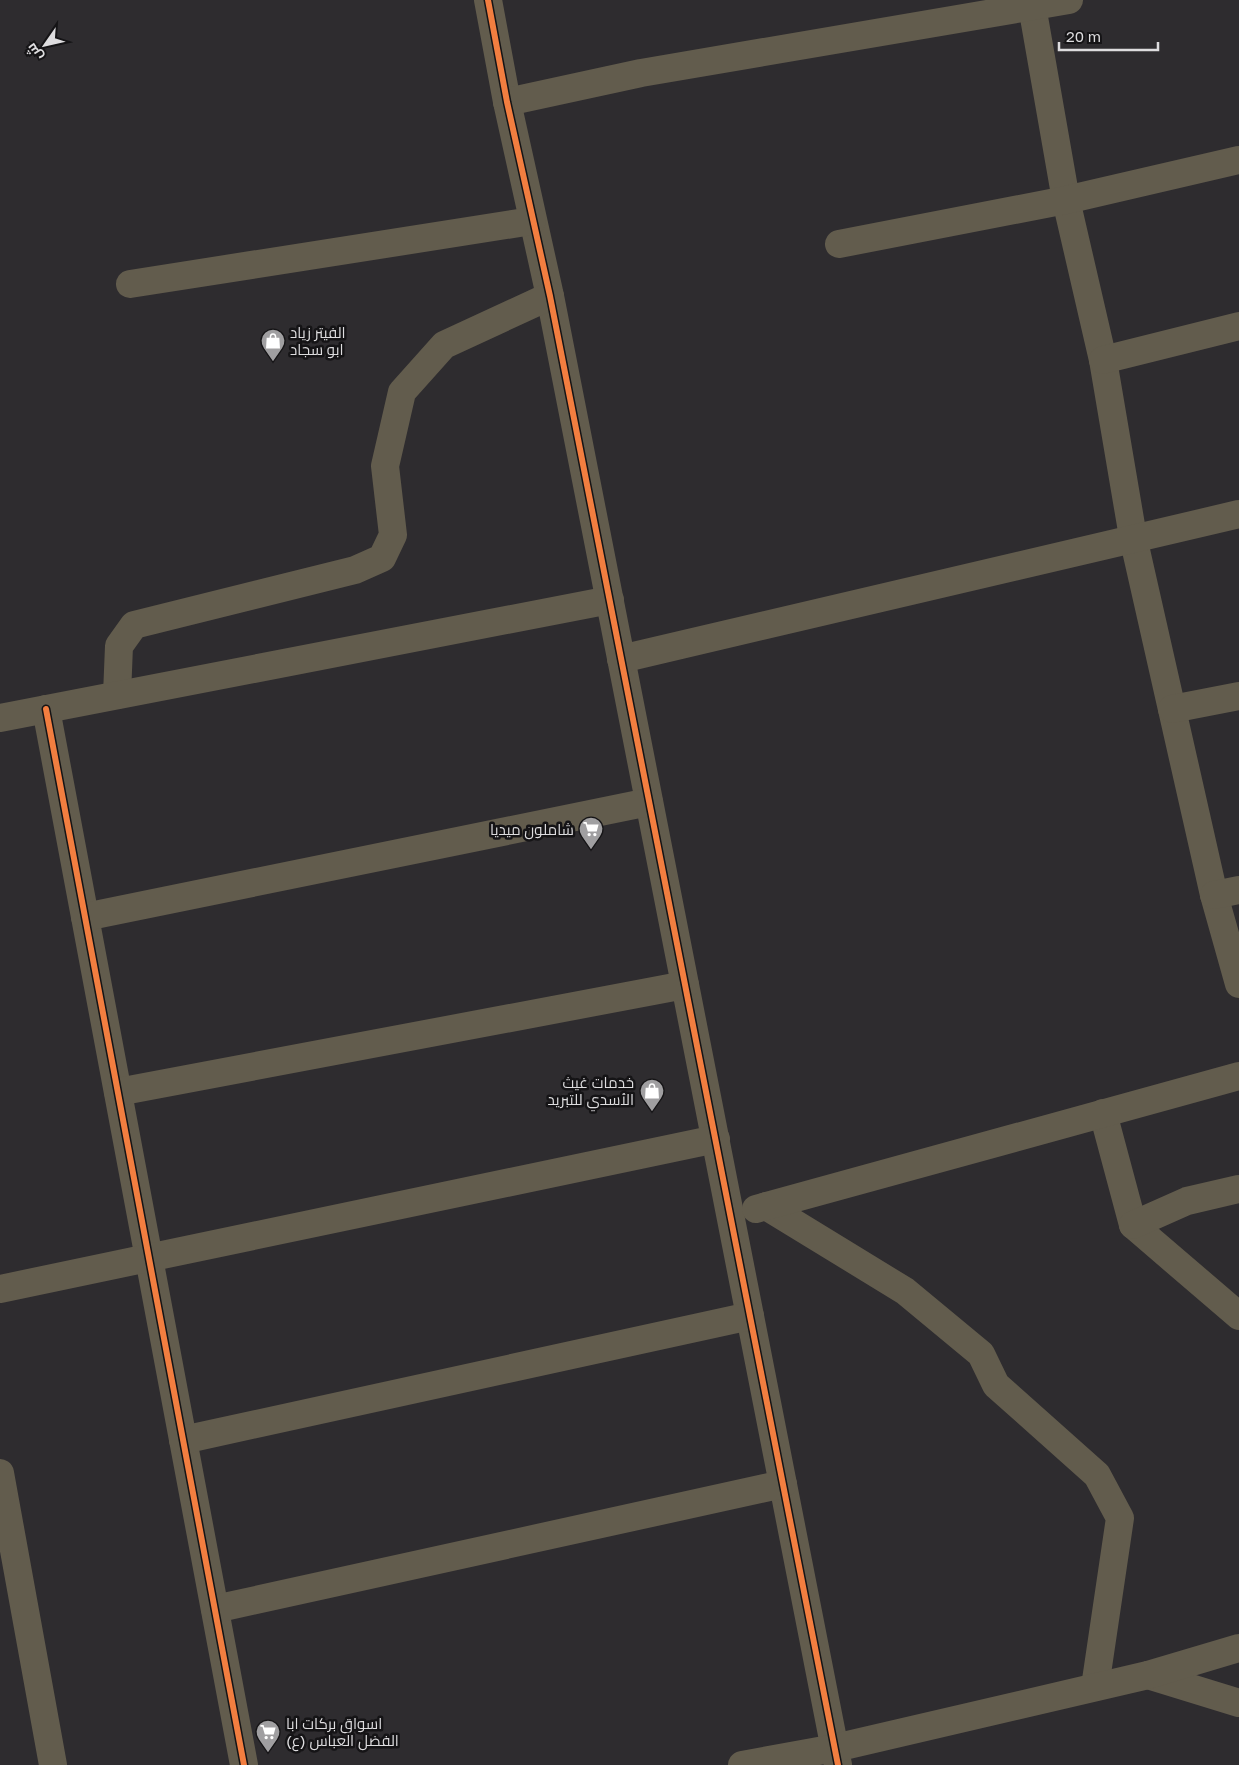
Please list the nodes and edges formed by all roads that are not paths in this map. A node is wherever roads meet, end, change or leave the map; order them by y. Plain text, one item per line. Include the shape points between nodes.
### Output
1 (488, 0) edge
2 (1069, 0) edge
3 (1031, 4) edge
4 (507, 102) junction
5 (1239, 160) edge
6 (1066, 200) junction
7 (532, 221) junction
8 (839, 244) dead end
9 (130, 284) dead end
10 (550, 296) junction
11 (1239, 326) edge
12 (1103, 360) junction
13 (1239, 514) edge
14 (1133, 537) junction
15 (610, 600) junction
16 (621, 659) junction
17 (117, 696) junction
18 (1239, 696) edge
19 (46, 709) junction
20 (1172, 709) junction
21 (0, 718) edge
22 (649, 802) junction
23 (1226, 892) edge
24 (85, 917) junction
25 (1239, 984) edge
26 (685, 985) junction
27 (1239, 1076) edge
28 (118, 1092) junction
29 (1103, 1113) junction
30 (716, 1139) junction
31 (1239, 1189) edge
32 (766, 1206) junction
33 (730, 1216) junction
34 (1133, 1225) junction
35 (148, 1257) junction
36 (0, 1289) edge
37 (750, 1316) junction
38 (1239, 1316) edge
39 (183, 1440) junction
40 (0, 1473) edge
41 (783, 1484) junction
42 (215, 1609) junction
43 (1239, 1648) edge
44 (1148, 1675) junction
45 (1095, 1687) junction
46 (1239, 1703) edge
47 (836, 1756) edge
48 (54, 1765) edge
49 (244, 1765) edge
50 (742, 1765) edge

1 - 4 street
2 - 3 street
3 - 4 street via 641,74
3 - 6 street
4 - 7 street
5 - 6 street
6 - 8 street
6 - 12 street
7 - 9 street
7 - 10 street
10 - 15 street
10 - 17 street via 444,345 402,392 385,466 393,535 382,558 355,570 134,625 119,646
11 - 12 street
12 - 14 street
13 - 14 street
14 - 16 street
14 - 20 street
15 - 16 street
15 - 17 street
16 - 22 street
17 - 19 street
18 - 20 street
19 - 21 street
19 - 24 street
20 - 23 street
22 - 24 street
22 - 26 street
23 - 25 street
24 - 28 street
26 - 28 street
26 - 30 street
27 - 29 street
28 - 35 street
29 - 32 street
29 - 34 street
30 - 33 street
30 - 35 street
31 - 34 street via 1187,1201
32 - 33 street
32 - 45 street via 905,1291 981,1354 996,1385 1097,1475 1120,1518
33 - 37 street
34 - 38 street
35 - 36 street
35 - 39 street
37 - 39 street
37 - 41 street
39 - 42 street
40 - 48 street
41 - 42 street
41 - 47 street
42 - 49 street
43 - 44 street
44 - 45 street
44 - 46 street
45 - 47 street
47 - 50 street

